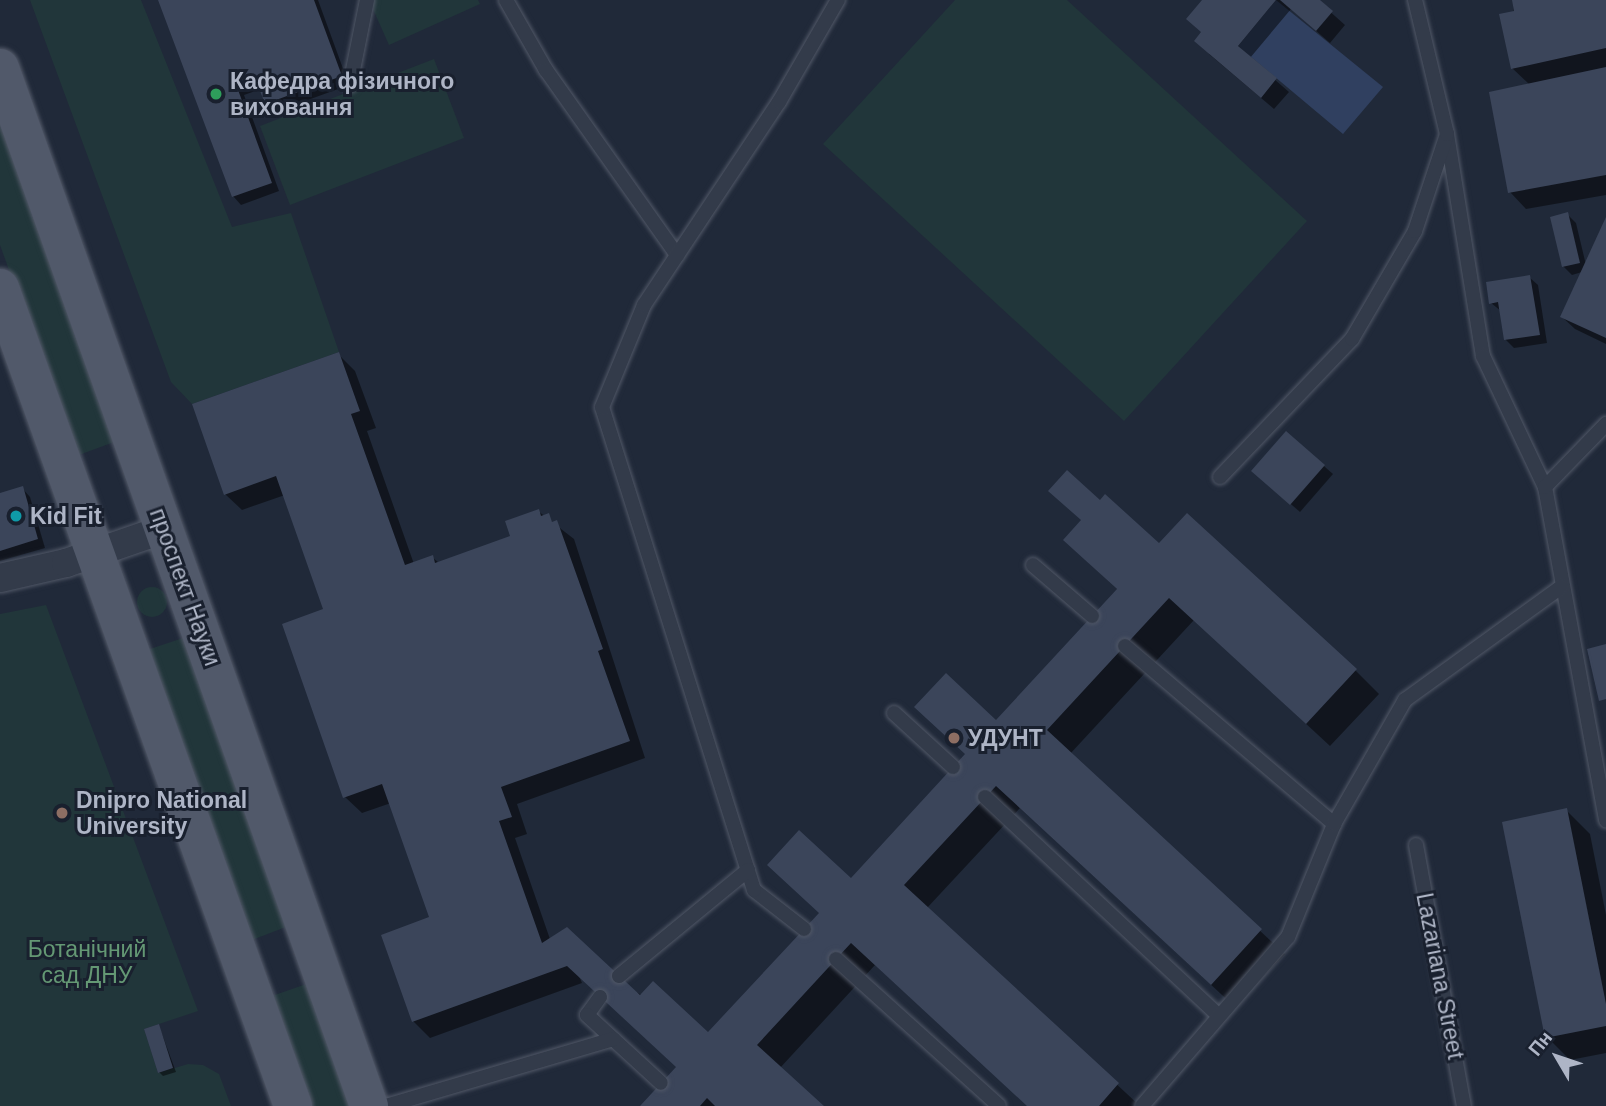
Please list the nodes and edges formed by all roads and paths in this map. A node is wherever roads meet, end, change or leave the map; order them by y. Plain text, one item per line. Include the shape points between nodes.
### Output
1 (367, 0) edge
2 (506, 0) edge
3 (838, 0) edge
4 (1415, 0) edge
5 (0, 68) edge
6 (350, 85) dead end
7 (1447, 134) junction
8 (677, 255) junction
9 (0, 288) edge
10 (1606, 424) edge
11 (1220, 477) dead end
12 (1545, 487) junction
13 (165, 529) junction
14 (95, 554) junction
15 (1033, 565) dead end
16 (0, 578) edge
17 (1561, 587) junction
18 (1092, 616) dead end
19 (1125, 646) dead end
20 (894, 713) dead end
21 (953, 767) dead end
22 (985, 797) dead end
23 (1606, 820) edge
24 (1334, 824) junction
25 (1416, 845) dead end
26 (748, 870) junction
27 (804, 929) dead end
28 (836, 959) dead end
29 (619, 976) dead end
30 (600, 997) dead end
31 (1219, 1016) junction
32 (613, 1039) junction
33 (661, 1083) dead end
34 (293, 1106) edge
35 (369, 1106) edge
36 (386, 1106) edge
37 (999, 1106) edge
38 (1142, 1106) edge
39 (1464, 1106) edge

1 - 6 lane
2 - 8 lane via 546,70
3 - 8 lane via 779,102
4 - 7 lane
5 - 13 main road, проспект Науки
7 - 11 lane via 1415,231 1352,339
7 - 12 lane via 1483,356
8 - 26 lane via 644,306 602,407
9 - 14 main road
10 - 12 lane
12 - 17 lane
13 - 14 street
13 - 35 main road, проспект Науки
14 - 16 street
14 - 34 main road
15 - 18 lane
17 - 23 lane
17 - 24 lane via 1405,700
19 - 24 lane
20 - 21 lane
22 - 31 lane
24 - 31 lane via 1289,937
25 - 39 lane, Lazariana Street
26 - 27 lane via 754,890
26 - 29 lane
28 - 37 lane
30 - 32 lane via 587,1015
31 - 38 lane
32 - 33 lane
32 - 36 lane

